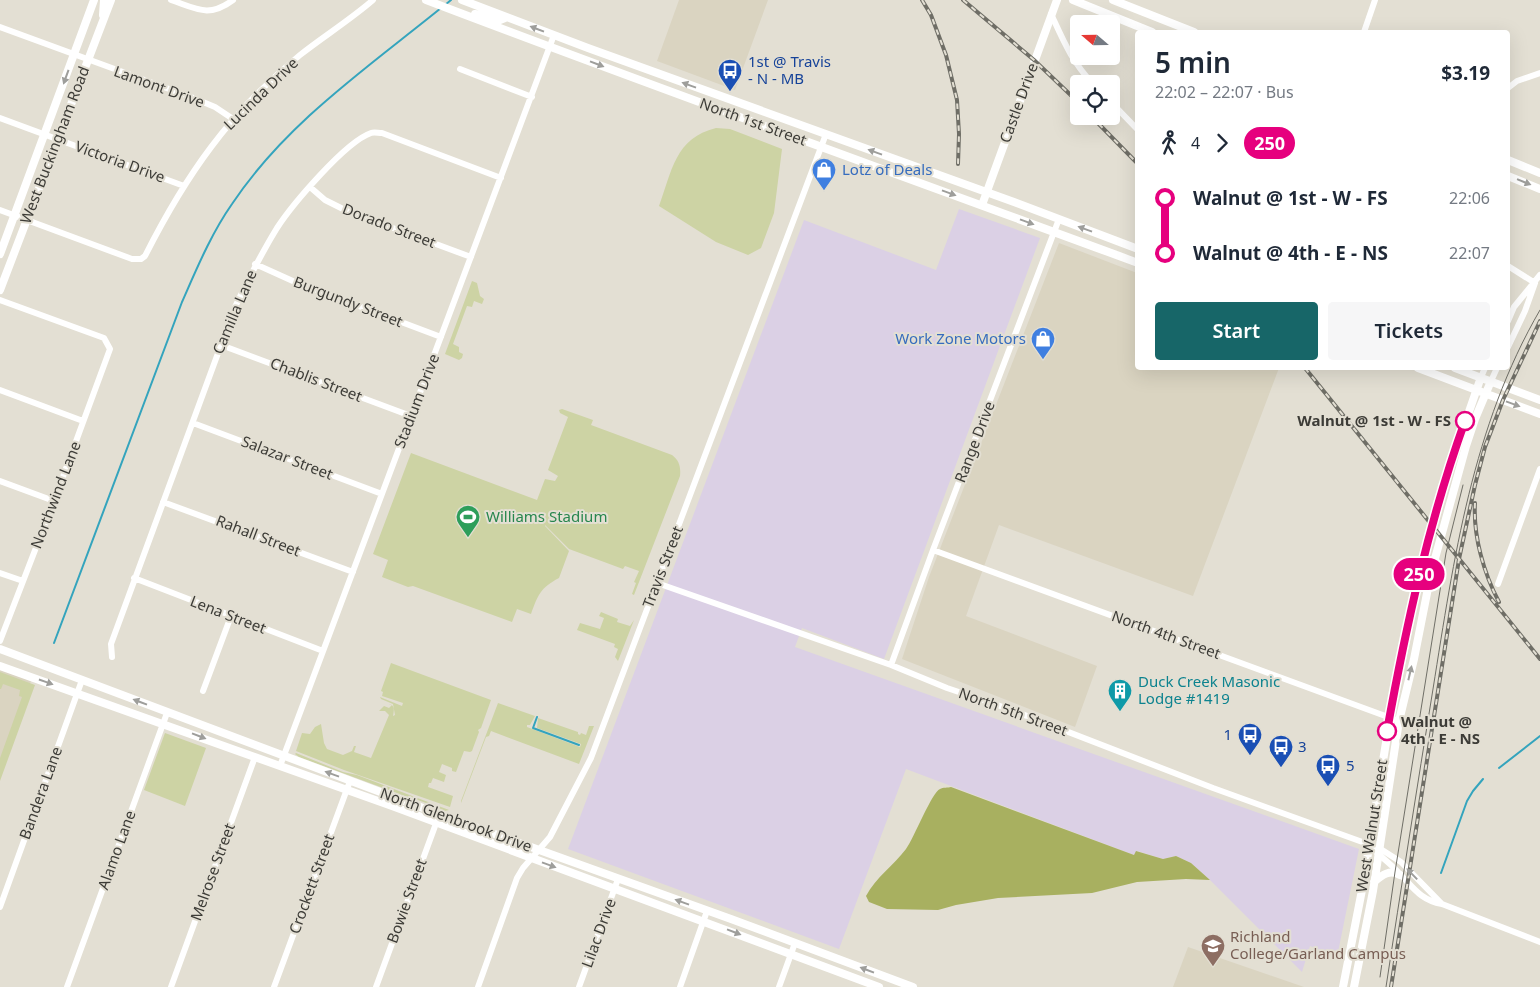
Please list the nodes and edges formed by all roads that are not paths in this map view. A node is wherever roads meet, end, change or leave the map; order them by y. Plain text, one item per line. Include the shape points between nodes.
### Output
1 (94, 0) edge
2 (104, 0) edge
3 (111, 0) edge
4 (171, 0) edge
5 (233, 0) edge
6 (373, 0) edge
7 (462, 0) edge
8 (1056, 0) edge
9 (1073, 0) edge
10 (1113, 0) edge
11 (1376, 0) edge
12 (429, 1) edge
13 (453, 10) junction
14 (1051, 14) junction
15 (506, 17) junction
16 (104, 19) junction
17 (0, 27) edge
18 (1147, 30) edge
19 (1189, 30) edge
20 (1365, 30) edge
21 (554, 35) junction
22 (550, 46) junction
23 (74, 55) junction
24 (88, 60) junction
25 (460, 69) dead end
26 (1540, 72) edge
27 (1085, 75) edge
28 (1510, 87) edge
29 (532, 97) junction
30 (742, 104) junction
31 (1120, 111) edge
32 (737, 117) junction
33 (0, 118) edge
34 (233, 119) junction
35 (1135, 127) edge
36 (826, 134) junction
37 (44, 135) junction
38 (58, 140) junction
39 (847, 142) junction
40 (821, 146) junction
41 (842, 154) junction
42 (1510, 161) edge
43 (1540, 172) edge
44 (1510, 177) edge
45 (501, 178) junction
46 (184, 186) junction
47 (310, 187) junction
48 (1540, 189) edge
49 (987, 192) junction
50 (982, 205) junction
51 (0, 210) edge
52 (14, 215) junction
53 (26, 219) junction
54 (1059, 219) junction
55 (1054, 232) junction
56 (1135, 248) edge
57 (0, 254) edge
58 (471, 258) junction
59 (1135, 262) edge
60 (256, 264) junction
61 (1510, 267) edge
62 (1540, 275) edge
63 (1535, 283) junction
64 (0, 290) edge
65 (0, 300) edge
66 (1510, 316) edge
67 (441, 338) junction
68 (1510, 343) edge
69 (221, 345) junction
70 (1423, 370) edge
71 (1461, 370) edge
72 (1484, 370) edge
73 (1496, 370) edge
74 (1481, 377) junction
75 (1491, 381) junction
76 (0, 390) edge
77 (1476, 390) junction
78 (1486, 394) junction
79 (1540, 400) edge
80 (1540, 414) edge
81 (411, 416) junction
82 (84, 421) junction
83 (193, 423) junction
84 (1540, 470) edge
85 (1446, 478) junction
86 (1456, 480) junction
87 (0, 481) edge
88 (382, 494) junction
89 (54, 501) junction
90 (163, 502) junction
91 (933, 550) junction
92 (353, 572) junction
93 (0, 573) edge
94 (134, 578) junction
95 (22, 581) junction
96 (656, 583) junction
97 (1498, 584) dead end
98 (231, 616) junction
99 (0, 640) edge
100 (0, 649) edge
101 (323, 651) junction
102 (112, 657) dead end
103 (892, 665) junction
104 (0, 666) edge
105 (82, 680) junction
106 (203, 691) dead end
107 (78, 693) junction
108 (167, 713) junction
109 (1390, 718) junction
110 (1399, 721) junction
111 (164, 723) junction
112 (284, 756) junction
113 (255, 757) junction
114 (280, 766) junction
115 (350, 781) junction
116 (347, 790) junction
117 (439, 814) junction
118 (436, 823) junction
119 (1368, 846) junction
120 (539, 851) junction
121 (1379, 852) junction
122 (531, 859) junction
123 (1400, 874) junction
124 (618, 878) junction
125 (1374, 882) junction
126 (615, 889) junction
127 (1442, 904) junction
128 (0, 907) edge
129 (707, 911) junction
130 (704, 921) junction
131 (1540, 942) edge
132 (795, 943) junction
133 (791, 954) junction
134 (884, 976) junction
135 (67, 987) edge
136 (171, 987) edge
137 (274, 987) edge
138 (376, 987) edge
139 (478, 987) edge
140 (579, 987) edge
141 (680, 987) edge
142 (779, 987) edge
143 (880, 987) edge
144 (913, 987) edge
145 (1343, 987) edge
146 (1354, 987) edge

1 - 23 main road, West Buckingham Road
2 - 16 main road
3 - 16 main road, West Buckingham Road
4 - 5 street via 208,12
6 - 34 street, Lucinda Drive via 294,61
7 - 15 main road, North 1st Street
8 - 14 main road, Castle Drive
9 - 18 main road
10 - 19 main road
11 - 20 street
12 - 13 main road, North 1st Street
13 - 15 main road via 500,20
13 - 22 main road, North 1st Street
14 - 27 street via 1068,51
14 - 49 main road, Castle Drive
21 -> 15 main road, North 1st Street
16 - 24 main road, West Buckingham Road
17 - 23 street, Lamont Drive
21 - 22 street, Stadium Drive
30 -> 21 main road, North 1st Street
22 - 29 street, Stadium Drive
22 -> 32 main road, North 1st Street
23 - 24 street, Lamont Drive
23 -> 37 main road, West Buckingham Road
24 - 34 street, Lamont Drive via 191,97
24 - 38 main road, West Buckingham Road
25 - 29 street
26 - 28 street
29 - 45 street, Stadium Drive
30 - 32 main road
30 - 36 main road, North 1st Street
31 - 35 street
32 - 40 main road, North 1st Street
33 - 37 street, Victoria Drive
34 - 46 street, Lucinda Drive
36 - 39 main road, North 1st Street
36 - 40 street, Travis Street
37 - 38 street, Victoria Drive
37 - 52 main road, West Buckingham Road
38 - 46 street, Victoria Drive
38 - 53 main road, West Buckingham Road
39 - 41 main road
49 -> 39 main road, North 1st Street
40 - 41 main road, North 1st Street
40 - 96 street, Travis Street
41 -> 50 main road, North 1st Street
42 - 43 main road
44 -> 48 main road
45 - 47 street, Camilla Lane via 373,132 328,166
45 - 58 street, Stadium Drive
46 - 53 street, Lucinda Drive via 141,259 132,259
47 - 58 street, Dorado Street via 324,200 347,211
47 - 60 street, Camilla Lane via 278,226
49 - 50 main road, Castle Drive
49 - 54 main road, North 1st Street
50 -> 55 main road, North 1st Street
51 - 52 street
52 - 53 street
52 - 57 main road, West Buckingham Road
53 - 64 main road, West Buckingham Road
54 - 55 street, Range Drive
56 -> 54 main road, North 1st Street
55 - 59 main road, North 1st Street
55 - 91 street, Range Drive
58 - 67 street, Stadium Drive
60 - 67 street, Burgundy Street
60 - 69 street, Camilla Lane
61 - 63 street
62 - 63 street
63 - 66 street
63 - 68 street
65 - 82 street, Northwind Lane via 104,338 110,349
67 - 81 street, Stadium Drive
69 - 81 street, Chablis Street
69 - 83 street, Camilla Lane
70 - 77 main road
71 - 74 main road
72 - 74 street
73 - 75 street
74 - 75 main road
74 - 77 main road, West Walnut Street
75 - 78 main road, West Walnut Street
75 - 79 main road
76 - 82 street
77 - 78 main road
77 - 85 main road, West Walnut Street
78 -> 80 main road
78 - 86 main road, West Walnut Street
81 - 88 street, Stadium Drive
82 - 89 street, Northwind Lane
83 - 88 street, Salazar Street
83 - 90 street, Camilla Lane
84 - 97 street
85 - 86 main road
85 - 109 main road, West Walnut Street via 1420,571
110 -> 86 main road, West Walnut Street via 1431,573
87 - 89 street
88 - 92 street, Stadium Drive
89 - 95 street, Northwind Lane
90 - 92 street, Rahall Street
90 - 94 street, Camilla Lane
91 - 103 street, Range Drive
91 - 109 street, North 4th Street
92 - 101 street, Stadium Drive
93 - 95 street
94 - 98 street, Lena Street
94 - 102 street, Camilla Lane via 111,644
95 - 99 street, Northwind Lane
96 - 103 street, North 5th Street
96 - 120 street, Travis Street via 585,772 556,828
98 - 101 street, Lena Street
98 - 106 street
100 - 105 main road, North Glenbrook Drive
101 - 112 street, Stadium Drive
103 - 119 street, North 5th Street
104 -> 107 main road, North Glenbrook Drive
105 - 107 street, Bandera Lane
108 -> 105 main road, North Glenbrook Drive
107 - 111 main road, North Glenbrook Drive
107 - 128 street, Bandera Lane
108 - 111 street, Alamo Lane
108 - 112 main road, North Glenbrook Drive
109 - 110 street, North 4th Street
109 - 119 main road, West Walnut Street
110 - 121 main road, West Walnut Street
111 -> 113 main road, North Glenbrook Drive
111 - 135 street, Alamo Lane
112 - 114 street, Stadium Drive
115 -> 112 main road, North Glenbrook Drive
113 - 114 main road, North Glenbrook Drive
113 - 136 street, Melrose Street
114 - 116 main road, North Glenbrook Drive
115 - 116 street, Crockett Street
115 - 117 main road, North Glenbrook Drive
116 - 118 main road, North Glenbrook Drive
116 - 137 street, Crockett Street
117 - 118 street, Bowie Street
117 - 120 main road, North Glenbrook Drive
118 - 122 main road, North Glenbrook Drive
118 - 138 street, Bowie Street
119 - 121 street, North 5th Street
119 - 145 main road, West Walnut Street
120 - 122 street, Travis Street
120 - 124 main road, North Glenbrook Drive
121 - 123 street, North 5th Street
121 - 125 main road, West Walnut Street
127 -> 121 street, North 5th Street via 1401,862
122 -> 126 main road, North Glenbrook Drive
122 - 139 street, Travis Street via 517,878
123 - 125 main road via 1387,873
123 - 127 street, North 5th Street via 1430,902
124 - 126 street, Lilac Drive
129 -> 124 main road, North Glenbrook Drive
125 - 146 main road, West Walnut Street
126 - 130 main road, North Glenbrook Drive
126 - 140 street, Lilac Drive
127 - 131 street, North 5th Street
129 - 130 street
129 - 132 main road, North Glenbrook Drive
130 -> 133 main road, North Glenbrook Drive
130 - 141 street
132 - 133 street
134 -> 132 main road, North Glenbrook Drive
133 - 142 street
133 - 143 main road, North Glenbrook Drive
134 - 143 street
134 - 144 main road, North Glenbrook Drive

